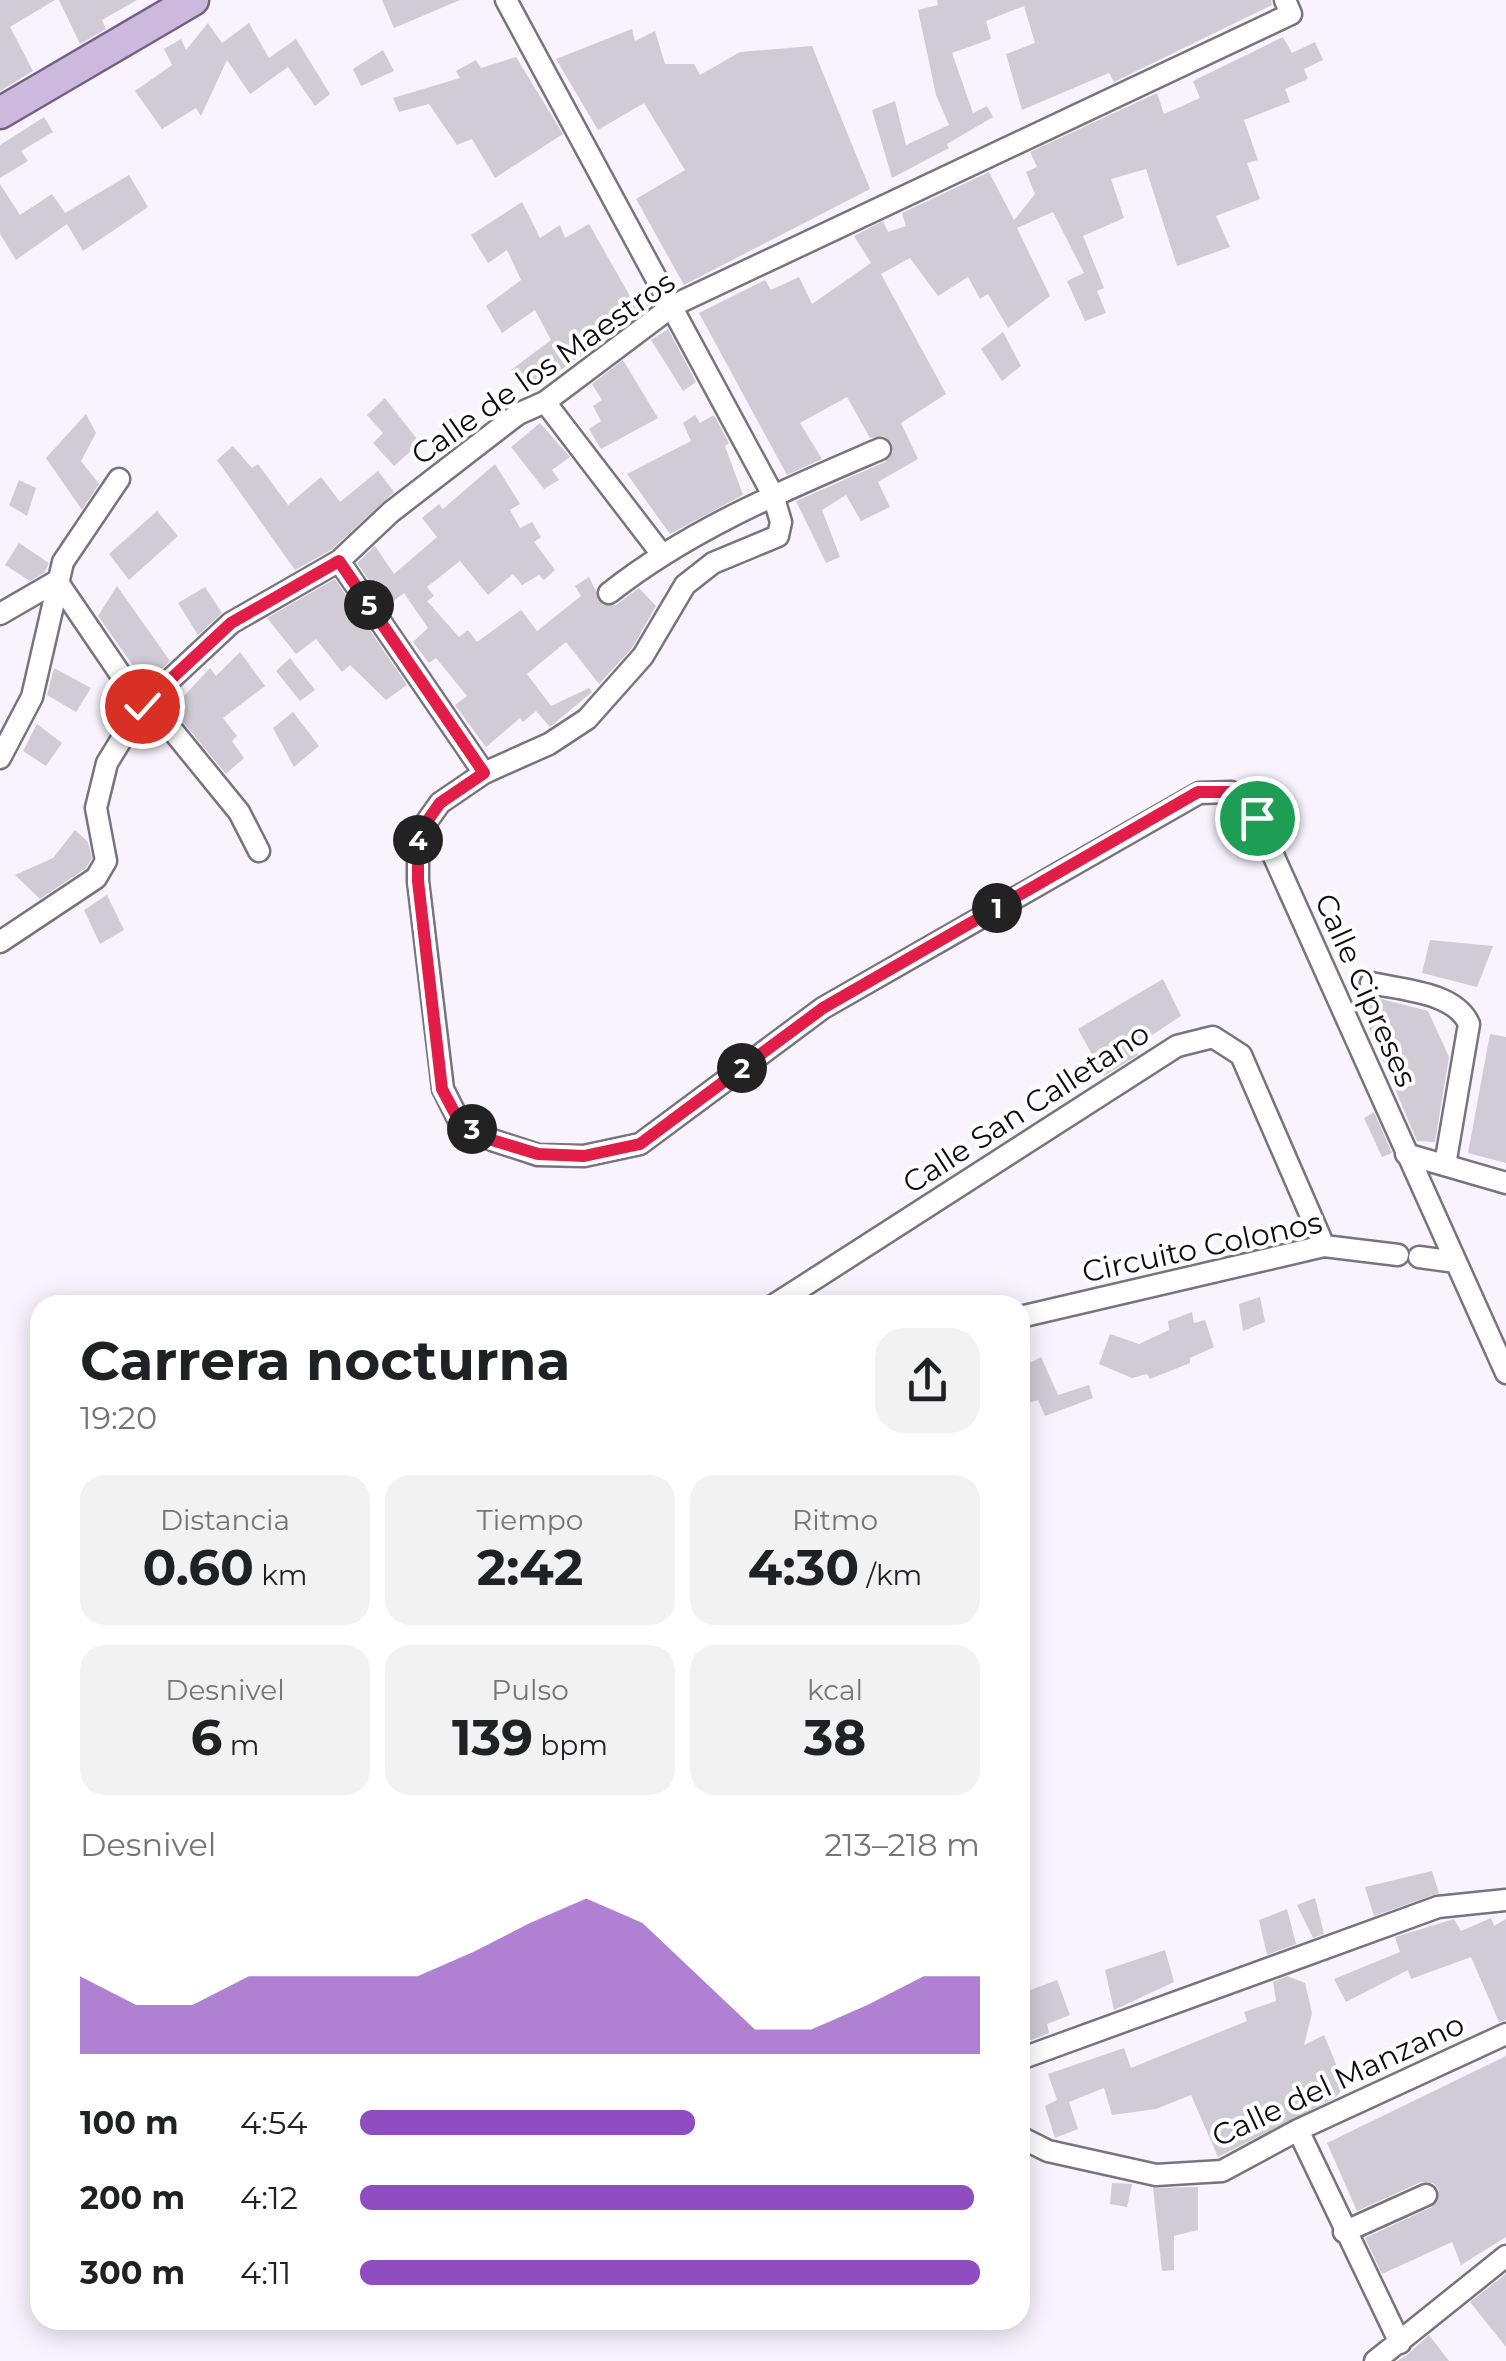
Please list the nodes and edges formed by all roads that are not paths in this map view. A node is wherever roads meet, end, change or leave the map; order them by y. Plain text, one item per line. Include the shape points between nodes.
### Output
1 (194, 0) edge
2 (506, 0) edge
3 (1288, 7) edge
4 (0, 114) edge
5 (674, 305) junction
6 (545, 402) junction
7 (880, 448) dead end
8 (120, 478) dead end
9 (773, 495) junction
10 (660, 552) junction
11 (339, 561) junction
12 (57, 581) junction
13 (609, 593) dead end
14 (0, 614) edge
15 (142, 706) junction
16 (0, 758) edge
17 (484, 773) junction
18 (259, 850) dead end
19 (0, 942) edge
20 (1371, 983) dead end
21 (1406, 1154) junction
22 (1445, 1166) junction
23 (1506, 1184) edge
24 (1324, 1246) junction
25 (1456, 1262) junction
26 (790, 1295) edge
27 (1030, 1315) edge
28 (1506, 1373) edge
29 (1506, 1900) edge
30 (1506, 2034) edge
31 (1030, 2055) edge
32 (1298, 2130) junction
33 (1030, 2142) edge
34 (1426, 2194) dead end
35 (1344, 2232) junction
36 (1506, 2256) edge
37 (1400, 2343) junction
38 (1375, 2361) edge

1 - 4 main road
2 - 5 street
3 - 5 street, Calle de los Maestros
5 - 6 street, Calle de los Maestros
5 - 9 street
6 - 10 street
6 - 11 street, Calle de los Maestros via 518,414 391,512
7 - 9 street
8 - 12 street
9 - 10 street
9 - 17 street, Calle Cipreses via 782,522 778,536 713,563 685,585 644,656 586,719 550,744
10 - 13 street
11 - 15 street, Calle de los Maestros via 231,623
11 - 17 street
12 - 14 street
12 - 15 street
12 - 16 street via 32,697
15 - 18 street via 164,720 239,812
15 - 19 street, Calle de los Maestros via 107,764 96,808 106,861 96,878
17 - 21 street, Calle Cipreses via 440,803 418,834 418,881 442,1089 459,1121 492,1140 538,1154 584,1156 640,1144 823,1008 1198,792 1231,792 1257,818
20 - 22 street via 1446,1001 1469,1024
21 - 22 street
21 - 25 street, Calle Cipreses
22 - 23 street
24 - 25 street, Circuito Colonos
24 - 26 street, Calle San Calletano via 1241,1055 1213,1037 1178,1046
24 - 27 street, Circuito Colonos
25 - 28 street, Calle Cipreses
29 - 31 street via 1438,1907
30 - 32 street, Calle del Manzano
32 - 33 street, Calle del Manzano via 1222,2171 1156,2175
32 - 35 street
34 - 35 street
35 - 37 street
36 - 37 street
37 - 38 street

